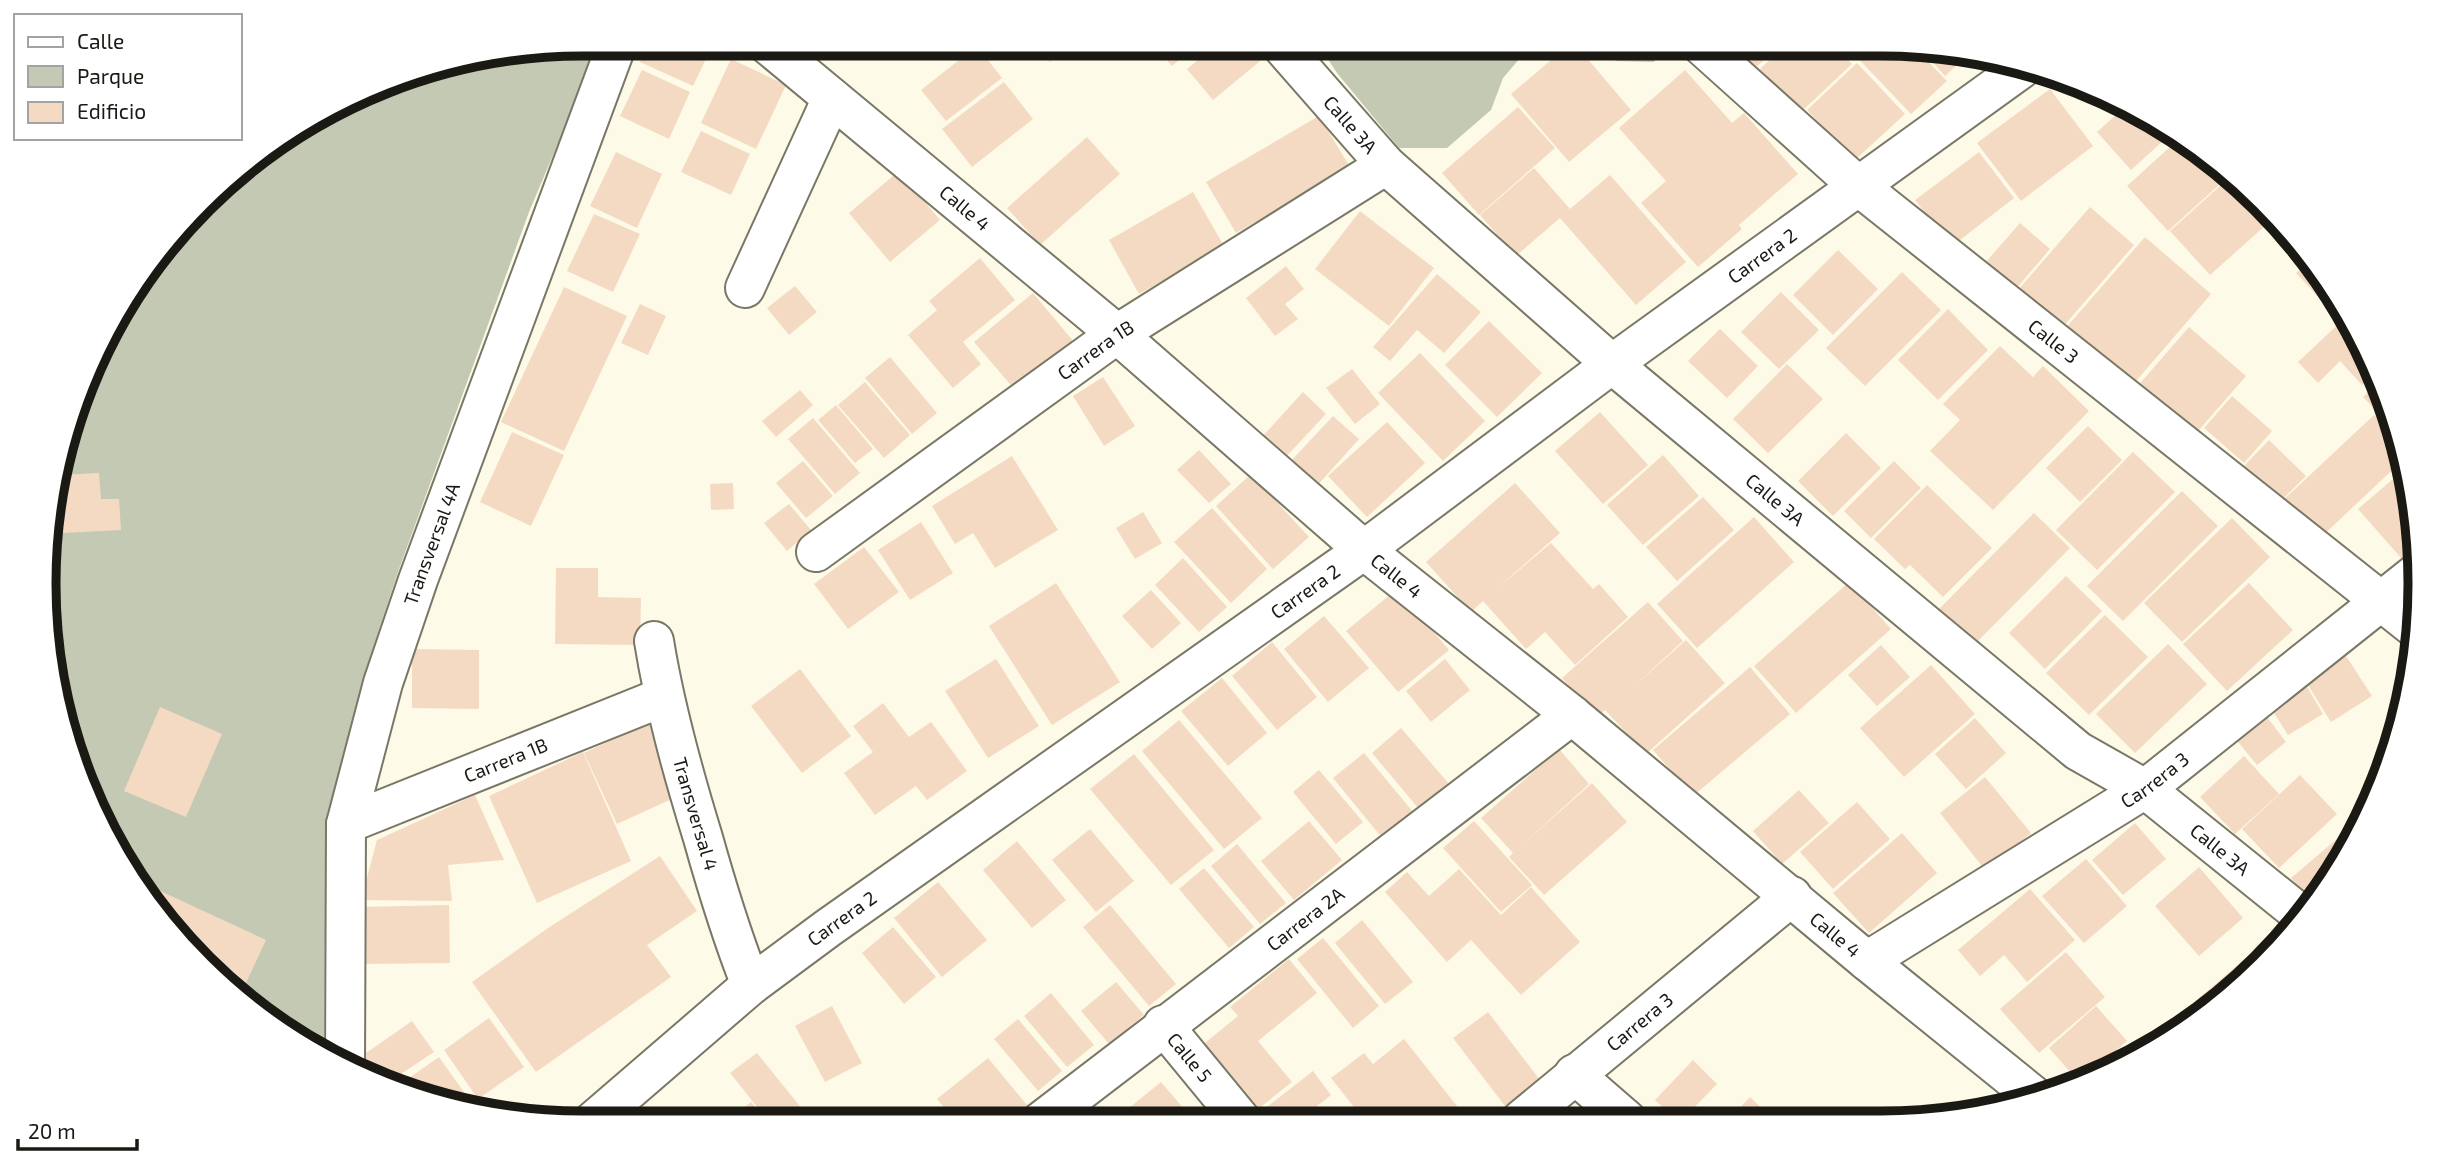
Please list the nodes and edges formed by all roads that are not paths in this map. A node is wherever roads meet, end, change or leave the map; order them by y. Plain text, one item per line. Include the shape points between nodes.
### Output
1 (613, 56) edge
2 (781, 56) edge
3 (1291, 56) edge
4 (1713, 56) edge
5 (2015, 73) edge
6 (832, 98) junction
7 (1386, 165) junction
8 (1857, 185) junction
9 (745, 288) dead end
10 (1117, 334) junction
11 (1612, 364) junction
12 (1364, 550) junction
13 (816, 552) dead end
14 (2408, 578) edge
15 (2379, 600) junction
16 (2407, 622) edge
17 (654, 642) dead end
18 (663, 697) junction
19 (1572, 715) junction
20 (2144, 789) junction
21 (346, 824) junction
22 (1792, 897) junction
23 (2295, 910) edge
24 (1867, 961) junction
25 (751, 985) junction
26 (1163, 1026) junction
27 (345, 1054) edge
28 (1574, 1074) junction
29 (2027, 1090) edge
30 (605, 1111) edge
31 (1054, 1111) edge
32 (1234, 1111) edge
33 (1541, 1111) edge
34 (1617, 1111) edge

1 - 21 street, Transversal 4A via 418,580 383,683
2 - 6 street, Calle 4
3 - 7 street, Calle 3A
4 - 8 street, Calle 3
5 - 8 street, Carrera 2
6 - 9 street
6 - 10 street, Calle 4
7 - 10 street, Carrera 1B
7 - 11 street, Calle 3A
8 - 11 street, Carrera 2
8 - 15 street, Calle 3
10 - 12 street, Calle 4
10 - 13 street, Carrera 1B
11 - 12 street, Carrera 2
11 - 20 street, Calle 3A via 2078,751
12 - 19 street, Calle 4
12 - 25 street, Carrera 2
14 - 15 street, Carrera 3
15 - 16 street, Calle 3
15 - 20 street, Carrera 3
17 - 18 street, Transversal 4
18 - 21 street, Carrera 1B
18 - 25 street, Transversal 4 via 732,938
19 - 22 street, Calle 4
19 - 26 street, Carrera 2A
20 - 23 street, Calle 3A
20 - 24 street, Carrera 3
21 - 27 street, Transversal 4A
22 - 24 street, Calle 4
22 - 28 street, Carrera 3
24 - 29 street, Calle 4
25 - 30 street, Carrera 2
26 - 31 street, Carrera 2A
26 - 32 street, Calle 5
28 - 33 street, Carrera 3
28 - 34 street

